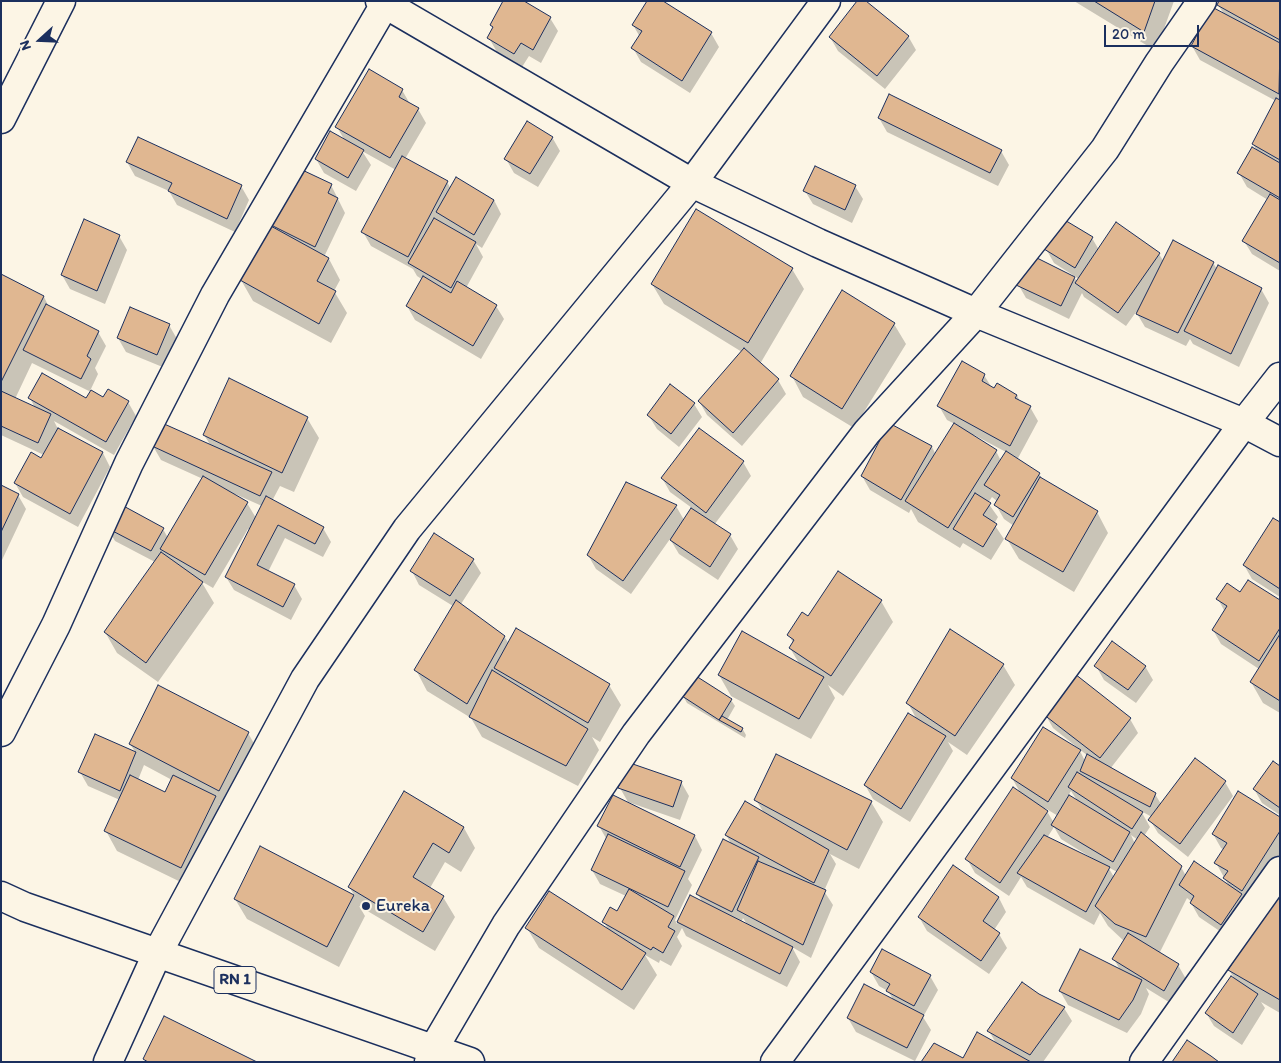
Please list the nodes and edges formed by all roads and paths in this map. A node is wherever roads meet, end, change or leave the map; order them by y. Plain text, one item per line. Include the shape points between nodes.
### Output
1 (61, 1) edge
2 (826, 1) edge
3 (1202, 1) edge
4 (382, 3) edge
5 (413, 10) edge
6 (1, 119) edge
7 (692, 183) junction
8 (976, 313) junction
9 (1280, 377) edge
10 (1244, 423) junction
11 (1280, 442) edge
12 (1, 732) edge
13 (1280, 870) edge
14 (1, 896) edge
15 (157, 954) junction
16 (431, 1055) edge
17 (108, 1062) edge
18 (470, 1062) edge
19 (775, 1062) edge
20 (1144, 1062) edge

1 - 6 main road
2 - 7 main road
3 - 8 main road via 1105,149
4 - 5 main road
4 - 12 main road via 215,295 129,463 56,625
5 - 7 main road
7 - 8 main road
7 - 15 main road via 407,530 305,679
8 - 10 main road
8 - 16 main road via 867,432 636,734 506,925
9 - 10 main road
10 - 11 main road
10 - 19 main road
13 - 20 main road
14 - 15 main road, RN 1
15 - 16 main road, RN 1
15 - 17 main road
16 - 18 main road, RN 1

